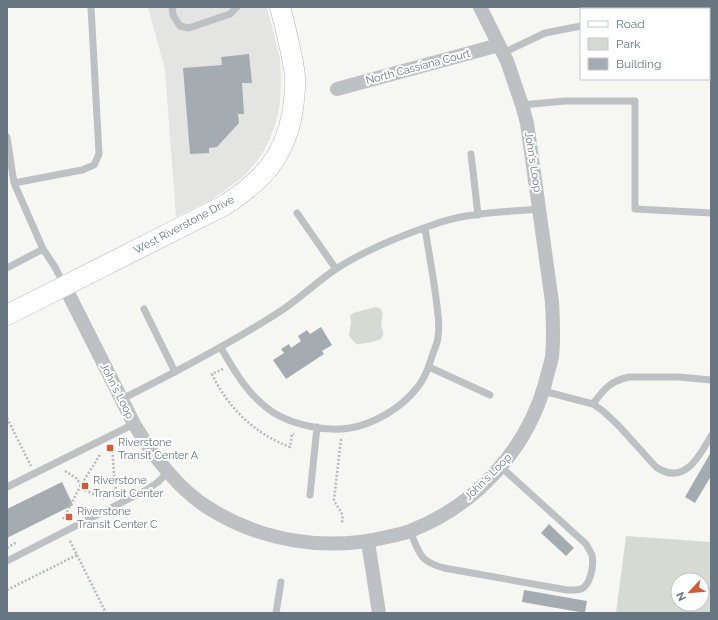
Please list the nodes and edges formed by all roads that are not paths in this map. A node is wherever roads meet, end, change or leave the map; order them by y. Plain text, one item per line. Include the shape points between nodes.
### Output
1 (91, 7) edge
2 (172, 7) edge
3 (237, 7) edge
4 (280, 7) edge
5 (480, 7) edge
6 (580, 26) edge
7 (501, 49) junction
8 (336, 90) dead end
9 (522, 105) junction
10 (7, 137) edge
11 (471, 154) dead end
12 (14, 183) junction
13 (540, 209) junction
14 (297, 213) dead end
15 (711, 213) edge
16 (478, 215) junction
17 (425, 228) junction
18 (44, 249) junction
19 (7, 268) edge
20 (336, 269) junction
21 (65, 287) junction
22 (144, 309) dead end
23 (7, 315) edge
24 (221, 348) junction
25 (429, 367) junction
26 (175, 372) junction
27 (711, 380) edge
28 (543, 391) junction
29 (490, 395) dead end
30 (122, 399) junction
31 (593, 404) junction
32 (134, 424) junction
33 (317, 427) junction
34 (711, 436) edge
35 (501, 467) junction
36 (168, 472) junction
37 (7, 487) edge
38 (310, 495) dead end
39 (410, 531) junction
40 (368, 542) junction
41 (7, 561) edge
42 (281, 582) dead end
43 (276, 613) edge
44 (379, 613) edge

1 - 12 lane via 99,154 94,165 82,170
2 - 3 lane via 173,15 180,26 189,28 230,14
4 - 21 street, West Riverstone Drive via 295,77 295,102 283,146 272,165 258,180 225,205
5 - 7 street, John's Loop
6 - 7 lane via 545,33
7 - 8 street, North Cassiana Court
7 - 9 street, John's Loop
9 - 13 street, John's Loop
9 - 15 lane via 565,101 635,101 635,209
10 - 12 lane
11 - 16 lane
12 - 18 lane
13 - 16 lane
13 - 28 street, John's Loop via 554,330 552,358
14 - 20 lane
16 - 17 lane
17 - 20 lane via 358,255
17 - 25 lane via 438,318 438,336
18 - 19 lane
18 - 21 lane
20 - 24 lane via 277,313
21 - 23 street, West Riverstone Drive
21 - 30 street, John's Loop
22 - 26 lane
24 - 26 lane
24 - 33 lane via 245,386 264,406 293,422
25 - 29 lane
25 - 33 lane via 417,388 403,402 372,421 349,428
26 - 30 lane
27 - 31 lane via 622,378 606,387
28 - 31 lane
28 - 35 street, John's Loop via 535,414
30 - 32 street, John's Loop
31 - 34 lane via 603,411 656,467 669,473 689,468
32 - 36 street, John's Loop
32 - 37 lane
33 - 38 lane
35 - 39 street, John's Loop via 464,502
35 - 39 lane via 586,544 592,555 592,566 590,576 582,588 567,590 430,564 421,555
36 - 40 street, John's Loop via 206,506 254,530 300,542
36 - 41 lane via 148,489
39 - 40 street, John's Loop
40 - 44 street
42 - 43 lane

